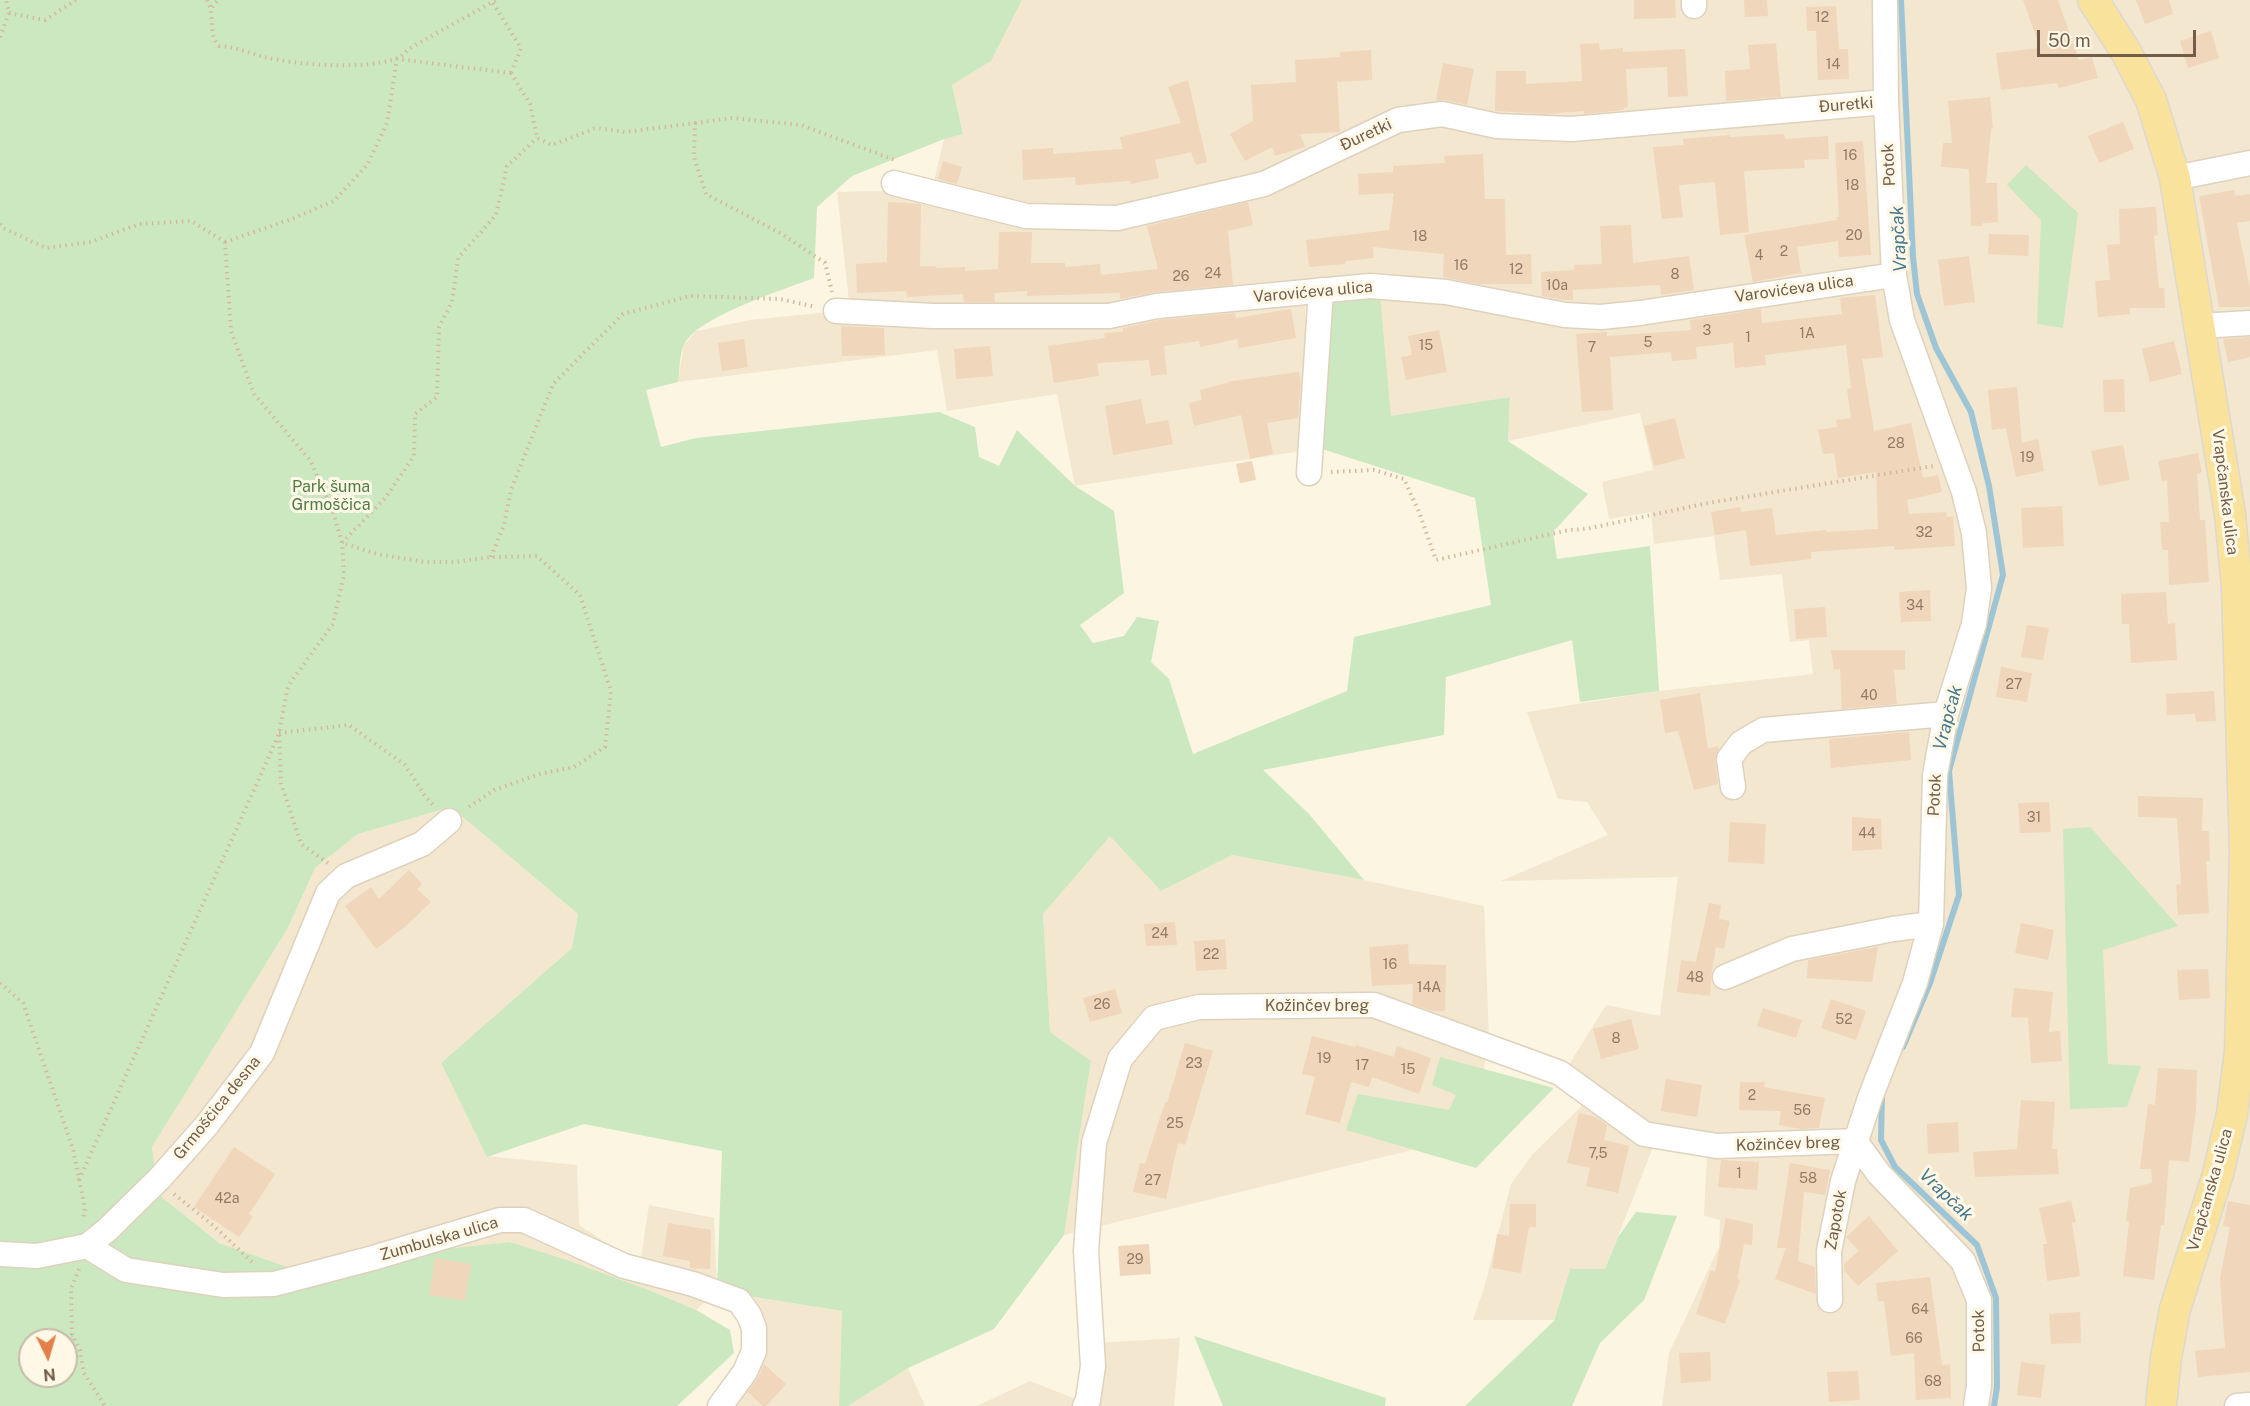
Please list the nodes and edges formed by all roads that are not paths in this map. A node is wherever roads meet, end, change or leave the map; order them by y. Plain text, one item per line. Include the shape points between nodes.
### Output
1 (1885, 0) edge
2 (2093, 0) edge
3 (1886, 102) junction
4 (2250, 163) edge
5 (2175, 178) junction
6 (894, 183) road end
7 (1894, 275) junction
8 (1321, 290) junction
9 (836, 311) road end
10 (2250, 323) edge
11 (2200, 326) junction
12 (1310, 473) road end
13 (2243, 588) edge
14 (1946, 714) junction
15 (1733, 787) dead end
16 (448, 821) road end
17 (2247, 824) edge
18 (1930, 924) junction
19 (1725, 977) dead end
20 (1855, 1141) junction
21 (87, 1246) junction
22 (0, 1254) edge
23 (1830, 1300) dead end
24 (2250, 1405) edge
25 (720, 1406) edge
26 (1084, 1406) edge
27 (1976, 1406) edge
28 (2161, 1406) edge
29 (2237, 1406) edge

1 - 3 street, Potok
2 - 5 main road, Vrapčanska ulica via 2146,90
3 - 6 street, Đuretki via 1572,129 1497,126 1442,114 1398,120 1264,184 1117,218 1026,216
3 - 7 street, Potok
4 - 5 street
5 - 11 main road, Vrapčanska ulica
7 - 8 street, Varovićeva ulica via 1601,317 1565,315 1446,292 1370,286
7 - 14 street, Potok via 1902,320 1964,492 1974,533 1979,588 1974,624
8 - 9 street, Varovićeva ulica via 1157,306 1109,316 933,316
8 - 12 street
10 - 11 street
11 - 13 main road, Vrapčanska ulica
13 - 17 main road, Vrapčanska ulica
14 - 15 street via 1762,730 1741,743 1729,759
14 - 18 street, Potok via 1935,775
16 - 21 street, Grmoščica desna via 422,844 346,876 328,893 262,1053 160,1178
17 - 28 main road, Vrapčanska ulica via 2237,1083 2218,1174 2175,1309
18 - 19 street via 1792,949
18 - 20 street, Potok via 1915,983
20 - 23 street, Zapotok via 1829,1251
20 - 26 street, Kožinčev breg via 1717,1146 1644,1134 1560,1073 1374,1005 1199,1007 1154,1018 1120,1059 1094,1143 1086,1251 1093,1366
20 - 27 street, Potok via 1879,1174 1963,1261 1978,1300
21 - 22 street, Grmoščica desna via 37,1256
21 - 25 street, Zumbulska ulica via 126,1270 223,1284 274,1284 500,1220 524,1220 624,1266 739,1301 754,1328 754,1351 745,1372
24 - 29 street

